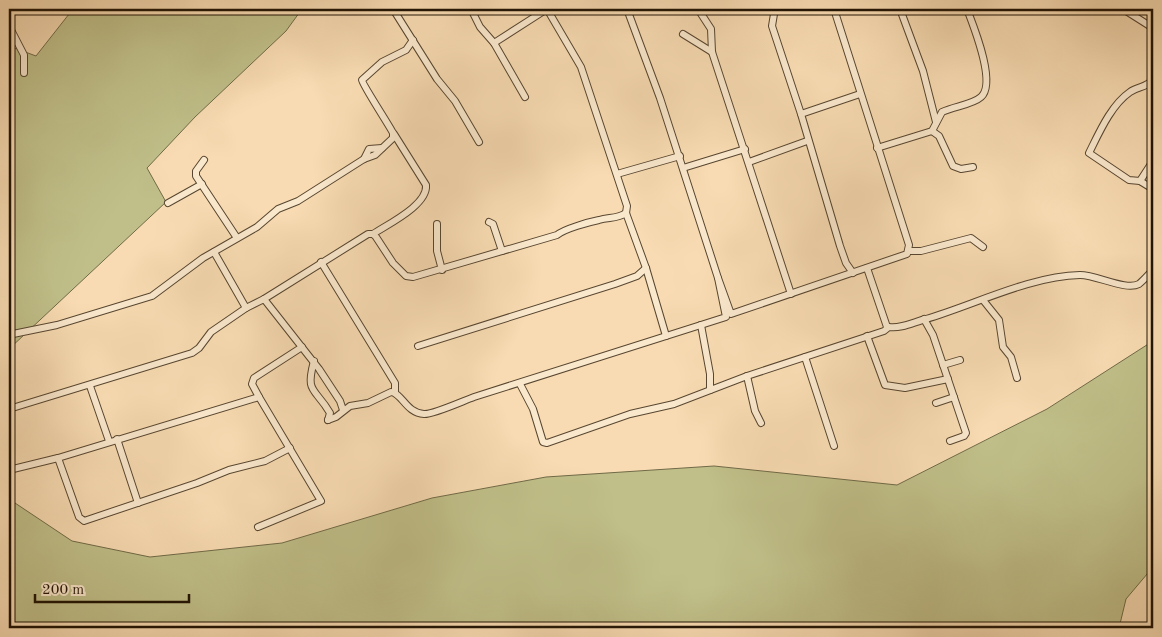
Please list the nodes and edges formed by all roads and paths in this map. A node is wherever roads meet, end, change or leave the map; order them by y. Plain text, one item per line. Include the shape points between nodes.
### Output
1 (393, 9) edge
2 (471, 9) edge
3 (547, 9) edge
4 (626, 9) edge
5 (698, 9) edge
6 (772, 9) edge
7 (834, 9) edge
8 (900, 9) edge
9 (966, 9) edge
10 (1123, 9) edge
11 (9, 26) edge
12 (1153, 28) edge
13 (682, 34) dead end
14 (413, 40) junction
15 (494, 43) junction
16 (712, 52) junction
17 (24, 73) dead end
18 (1153, 80) edge
19 (860, 94) junction
20 (525, 97) dead end
21 (801, 114) junction
22 (937, 123) junction
23 (932, 131) junction
24 (393, 133) junction
25 (807, 141) junction
26 (479, 142) dead end
27 (877, 148) junction
28 (745, 149) junction
29 (680, 156) junction
30 (204, 160) dead end
31 (1153, 161) edge
32 (749, 162) junction
33 (973, 167) dead end
34 (683, 168) junction
35 (617, 174) junction
36 (1140, 181) junction
37 (202, 184) junction
38 (1153, 190) edge
39 (168, 203) dead end
40 (626, 213) junction
41 (489, 222) dead end
42 (437, 224) dead end
43 (373, 234) junction
44 (237, 238) junction
45 (983, 247) dead end
46 (502, 251) junction
47 (214, 252) junction
48 (909, 252) junction
49 (321, 262) junction
50 (646, 268) junction
51 (867, 268) junction
52 (442, 270) junction
53 (1153, 270) edge
54 (853, 273) junction
55 (718, 278) junction
56 (791, 294) junction
57 (264, 299) junction
58 (983, 300) junction
59 (246, 308) junction
60 (924, 319) junction
61 (701, 325) junction
62 (887, 327) junction
63 (13, 334) dead end
64 (666, 336) junction
65 (867, 336) junction
66 (418, 346) dead end
67 (302, 347) junction
68 (805, 357) junction
69 (960, 360) dead end
70 (314, 361) junction
71 (943, 365) junction
72 (747, 376) junction
73 (1018, 378) dead end
74 (948, 379) junction
75 (520, 384) junction
76 (90, 386) junction
77 (710, 390) junction
78 (394, 392) junction
79 (259, 397) junction
80 (954, 397) junction
81 (340, 401) junction
82 (936, 403) dead end
83 (350, 406) junction
84 (9, 409) edge
85 (342, 411) junction
86 (761, 423) dead end
87 (117, 439) junction
88 (109, 441) junction
89 (950, 441) dead end
90 (834, 446) dead end
91 (290, 448) junction
92 (58, 458) junction
93 (9, 470) edge
94 (138, 503) junction
95 (258, 527) dead end

1 - 14 street
2 - 15 street via 480,27
3 - 15 street
3 - 35 street via 581,67
4 - 29 street
5 - 16 street via 711,29
6 - 21 street via 772,26
7 - 19 street
8 - 22 street via 923,71
9 - 22 street via 985,65 985,92 980,98 942,112
10 - 12 street
11 - 17 street via 24,55
13 - 16 street
14 - 24 street via 406,50 382,62 362,82
14 - 26 street via 437,79 455,100
15 - 20 street
16 - 28 street
18 - 36 street via 1149,85 1130,91 1120,102 1088,153 1129,180
19 - 21 street
19 - 27 street
21 - 25 street
22 - 23 street
23 - 27 street
23 - 33 street via 939,136 953,166 961,169
24 - 43 street via 427,191 419,203
24 - 44 street via 393,138 375,155 298,202 278,209 257,227
25 - 32 street
25 - 54 street via 840,246
27 - 48 street
28 - 32 street
28 - 34 street
29 - 34 street
29 - 35 street
30 - 37 street via 196,171
31 - 36 street
32 - 56 street
34 - 55 street
35 - 40 street via 627,206
36 - 38 street
37 - 39 street
37 - 44 street
40 - 46 street via 619,218 597,220
40 - 50 street
41 - 46 street via 493,224
42 - 52 street via 437,251
43 - 49 street
43 - 52 street via 406,276
44 - 47 street
45 - 48 street via 971,238
46 - 52 street
47 - 59 street
47 - 63 street via 145,299 57,325
48 - 51 street via 903,257
49 - 57 street
49 - 78 street via 395,383
50 - 64 street
50 - 66 street via 637,276 616,284
51 - 54 street
51 - 62 street
53 - 58 street via 1132,287 1096,276 1078,275 1035,282
54 - 56 street
55 - 56 street via 731,314
55 - 61 street via 726,317
57 - 59 street
57 - 67 street
58 - 60 street
58 - 73 street via 999,320 1003,347 1011,357
59 - 76 street via 211,332 192,353
60 - 62 street
60 - 71 street
61 - 64 street
61 - 77 street
62 - 65 street
64 - 75 street
65 - 68 street
65 - 74 street via 885,385 905,388
67 - 70 street
67 - 79 street via 254,378 252,384
68 - 72 street
68 - 90 street
69 - 71 street
70 - 81 street
70 - 85 street via 310,387 330,413 328,420
71 - 74 street
72 - 77 street
72 - 86 street
74 - 80 street
75 - 77 street via 533,409 540,438 547,443
75 - 78 street via 426,415 410,410
76 - 84 street
76 - 88 street
78 - 83 street via 368,403
79 - 87 street
79 - 91 street
80 - 82 street
80 - 89 street via 966,433
81 - 83 street
81 - 85 street
83 - 85 street
87 - 88 street
87 - 94 street
88 - 92 street
91 - 94 street via 265,461 229,470
91 - 95 street via 321,501
92 - 93 street
92 - 94 street via 81,520

